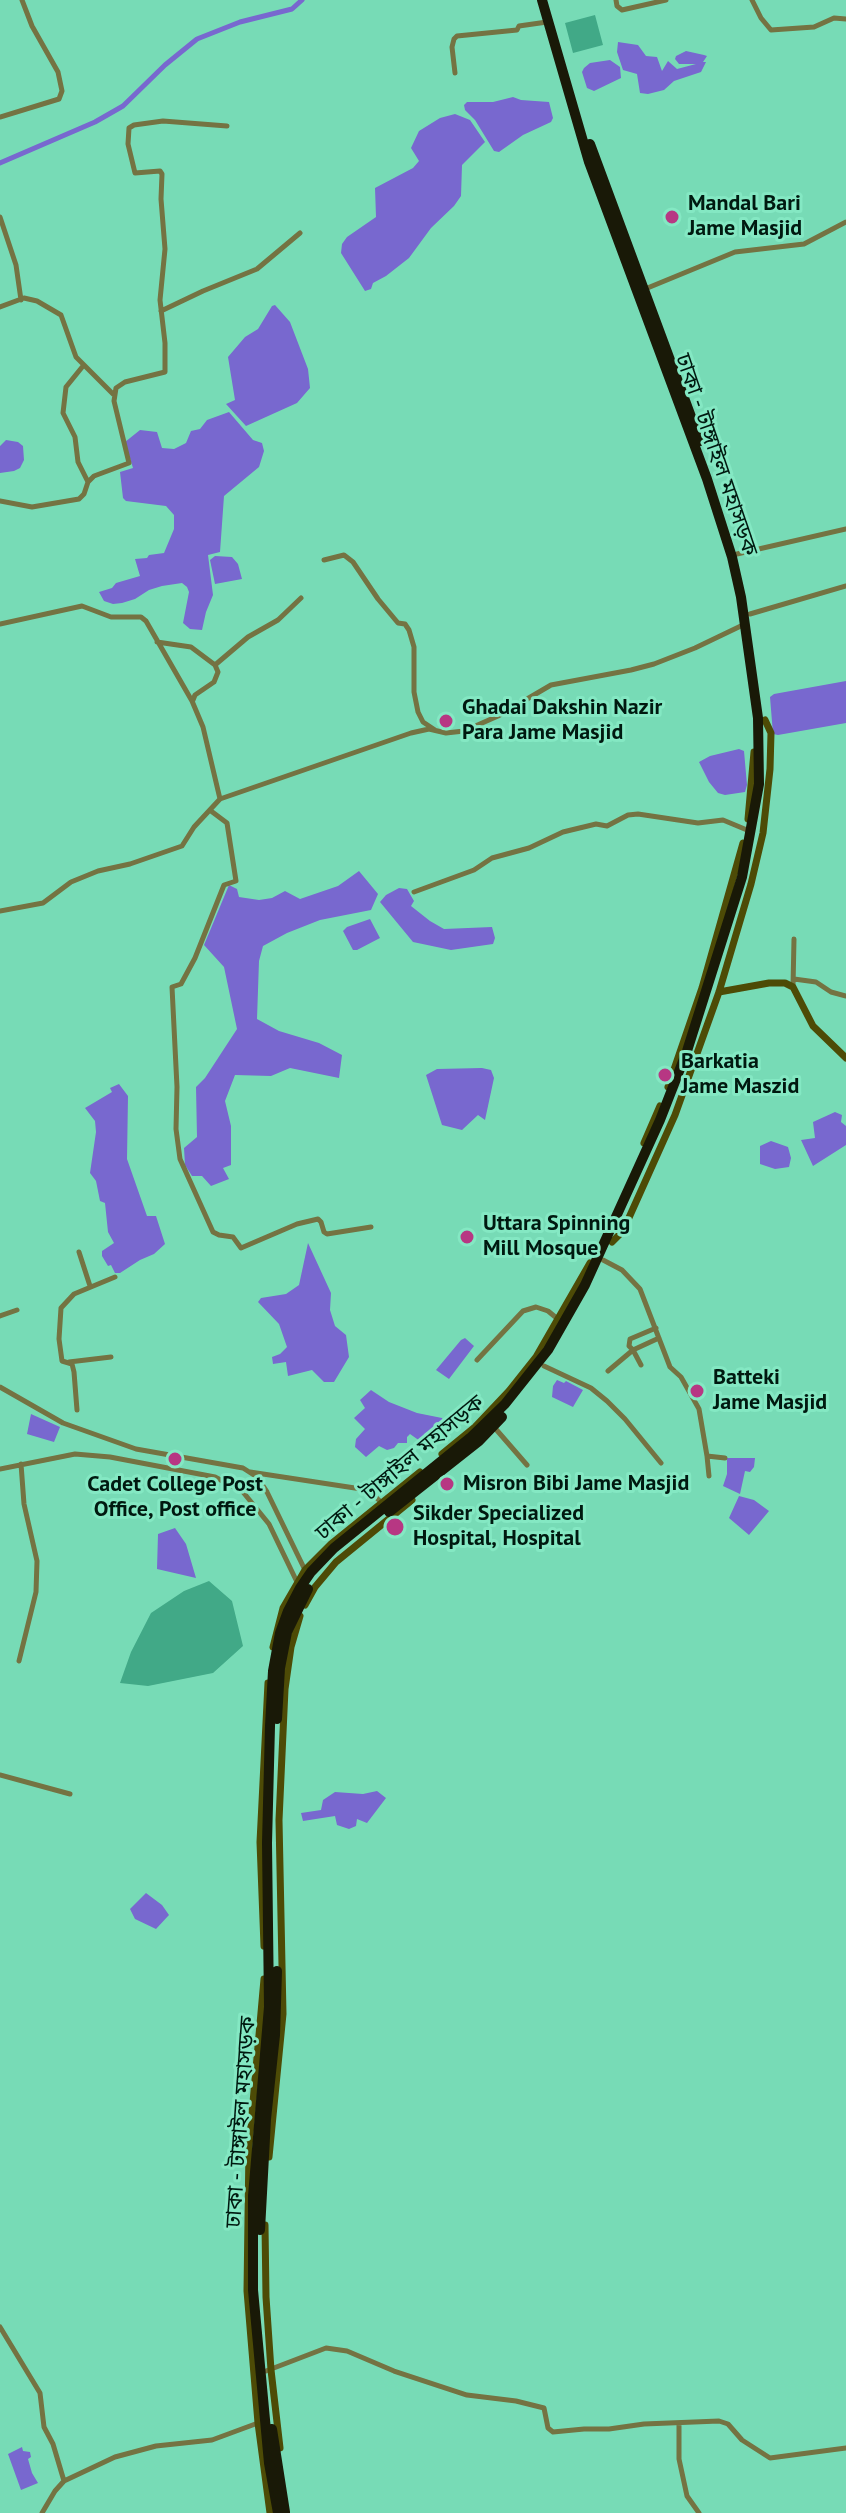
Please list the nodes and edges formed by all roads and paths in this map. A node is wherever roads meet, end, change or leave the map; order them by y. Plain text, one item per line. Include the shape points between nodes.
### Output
1 (22, 0) edge
2 (542, 0) edge
3 (549, 0) edge
4 (616, 0) edge
5 (666, 0) edge
6 (752, 0) edge
7 (846, 19) edge
8 (548, 22) junction
9 (455, 73) dead end
10 (0, 117) edge
11 (227, 126) dead end
12 (0, 217) edge
13 (846, 222) edge
14 (300, 233) dead end
15 (644, 289) junction
16 (21, 300) junction
17 (0, 307) edge
18 (161, 311) junction
19 (83, 366) junction
20 (672, 373) junction
21 (113, 395) junction
22 (88, 482) junction
23 (0, 501) edge
24 (846, 529) edge
25 (737, 554) junction
26 (324, 560) dead end
27 (846, 586) edge
28 (301, 598) dead end
29 (748, 619) junction
30 (0, 624) edge
31 (157, 642) junction
32 (215, 665) junction
33 (192, 701) junction
34 (762, 719) junction
35 (435, 730) junction
36 (220, 799) junction
37 (211, 811) junction
38 (747, 830) junction
39 (414, 892) dead end
40 (0, 911) edge
41 (794, 939) dead end
42 (794, 983) junction
43 (719, 992) junction
44 (846, 996) edge
45 (846, 1058) edge
46 (371, 1227) dead end
47 (608, 1237) junction
48 (79, 1252) dead end
49 (603, 1260) junction
50 (115, 1277) dead end
51 (90, 1286) junction
52 (17, 1310) dead end
53 (0, 1316) edge
54 (561, 1321) junction
55 (656, 1328) junction
56 (659, 1338) junction
57 (633, 1350) junction
58 (111, 1357) dead end
59 (477, 1360) dead end
60 (68, 1363) junction
61 (641, 1365) dead end
62 (544, 1366) junction
63 (608, 1371) dead end
64 (0, 1387) edge
65 (77, 1410) dead end
66 (495, 1429) junction
67 (707, 1456) junction
68 (725, 1458) dead end
69 (661, 1463) dead end
70 (21, 1464) junction
71 (527, 1465) dead end
72 (0, 1469) edge
73 (249, 1472) junction
74 (709, 1476) dead end
75 (383, 1505) junction
76 (305, 1570) junction
77 (297, 1582) junction
78 (19, 1661) dead end
79 (0, 1775) edge
80 (70, 1794) dead end
81 (264, 1874) junction
82 (250, 2290) junction
83 (0, 2327) edge
84 (268, 2370) junction
85 (258, 2423) junction
86 (679, 2423) junction
87 (259, 2439) junction
88 (846, 2448) edge
89 (269, 2463) junction
90 (64, 2481) junction
91 (281, 2510) edge
92 (42, 2513) edge
93 (699, 2513) edge

1 - 10 street via 62,91 59,99
2 - 8 highway, ঢাকা - টাঙ্গাইল মহাসড়ক
3 - 15 highway, ঢাকা - টাঙ্গাইল মহাসড়ক via 590,143
4 - 5 street via 622,10
6 - 7 street via 771,30
8 - 9 street via 458,35 453,44
8 - 20 highway, ঢাকা - টাঙ্গাইল মহাসড়ক via 589,162
11 - 18 street via 163,121 129,128 135,173 162,174
12 - 16 street
13 - 15 street via 804,244 735,252
14 - 18 street via 257,269
15 - 20 highway, ঢাকা - টাঙ্গাইল মহাসড়ক
16 - 17 street
16 - 19 street via 37,301 61,315
18 - 21 street via 165,372 125,382
19 - 21 street
19 - 22 street via 66,387 63,413
20 - 25 highway, ঢাকা - টাঙ্গাইল মহাসড়ক
20 - 29 highway, ঢাকা - টাঙ্গাইল মহাসড়ক
21 - 22 street via 129,463
22 - 23 street via 79,499 53,505
24 - 25 street
25 - 29 highway, ঢাকা - টাঙ্গাইল মহাসড়ক
26 - 35 street via 344,555 353,562 398,623 405,624 414,647 418,712
27 - 29 street
28 - 32 street
29 - 34 highway, ঢাকা - টাঙ্গাইল মহাসড়ক
29 - 35 street via 654,664 551,685 464,731
30 - 31 street via 87,606 104,616 141,617
31 - 32 street via 191,647
31 - 33 street
32 - 33 street via 214,682
33 - 36 street
34 - 38 main road via 754,736
34 - 43 main road via 771,733 763,833
34 - 47 highway, ঢাকা - টাঙ্গাইল মহাসড়ক via 759,784 742,877 687,1051
35 - 36 street via 371,745
36 - 37 street
37 - 40 street via 182,846 71,882 43,903
37 - 46 street via 227,823 236,882 224,885 195,958 181,984 171,988 180,1159 213,1232 233,1237 241,1248 318,1219 327,1234
38 - 39 street via 723,820 698,823 628,815 607,826 563,832
38 - 47 main road via 702,988
41 - 42 street
42 - 43 main road
42 - 44 street via 816,982
42 - 45 main road via 813,1026
43 - 47 main road via 675,1115 623,1231
47 - 49 highway, ঢাকা - টাঙ্গাইল মহাসড়ক
47 - 54 highway, ঢাকা - টাঙ্গাইল মহাসড়ক
48 - 51 street
49 - 55 street via 640,1289
49 - 62 highway, ঢাকা - টাঙ্গাইল মহাসড়ক
50 - 51 street
51 - 60 street via 61,1308 59,1339 62,1361
52 - 53 street
54 - 59 street via 536,1307 523,1311
54 - 75 highway, ঢাকা - টাঙ্গাইল মহাসড়ক via 548,1350 505,1404
55 - 56 street
55 - 57 street via 630,1339
56 - 57 street
56 - 67 street via 670,1367 699,1409
57 - 61 street
57 - 63 street
58 - 60 street
60 - 65 street via 74,1372
62 - 66 highway, ঢাকা - টাঙ্গাইল মহাসড়ক
62 - 69 street via 607,1401
64 - 73 street via 63,1423 136,1449
66 - 71 street
66 - 84 highway, ঢাকা - টাঙ্গাইল মহাসড়ক via 327,1563 287,1632 276,1723 277,2010 261,2267
67 - 68 street
67 - 74 street
70 - 72 street
70 - 77 street via 75,1454 224,1480 243,1492 269,1524
70 - 78 street via 37,1561 36,1592
73 - 75 street via 368,1490
73 - 76 street via 267,1492
75 - 76 main road
75 - 81 highway, ঢাকা - টাঙ্গাইল মহাসড়ক via 311,1572 280,1633 271,1692
76 - 77 main road
77 - 81 main road via 274,1636 267,1691
79 - 80 street
81 - 82 highway, ঢাকা - টাঙ্গাইল মহাসড়ক via 269,2007 250,2196
82 - 85 main road
82 - 89 highway, ঢাকা - টাঙ্গাইল মহাসড়ক
83 - 90 street via 40,2393 44,2427
84 - 86 street via 326,2348 467,2395 544,2408 553,2432
84 - 91 highway, ঢাকা - টাঙ্গাইল মহাসড়ক
85 - 87 main road
85 - 90 street via 212,2440 115,2457
86 - 88 street via 728,2424 770,2458
86 - 93 street via 687,2496
87 - 89 highway
87 - 91 main road
89 - 91 highway, ঢাকা - টাঙ্গাইল মহাসড়ক
90 - 92 street

